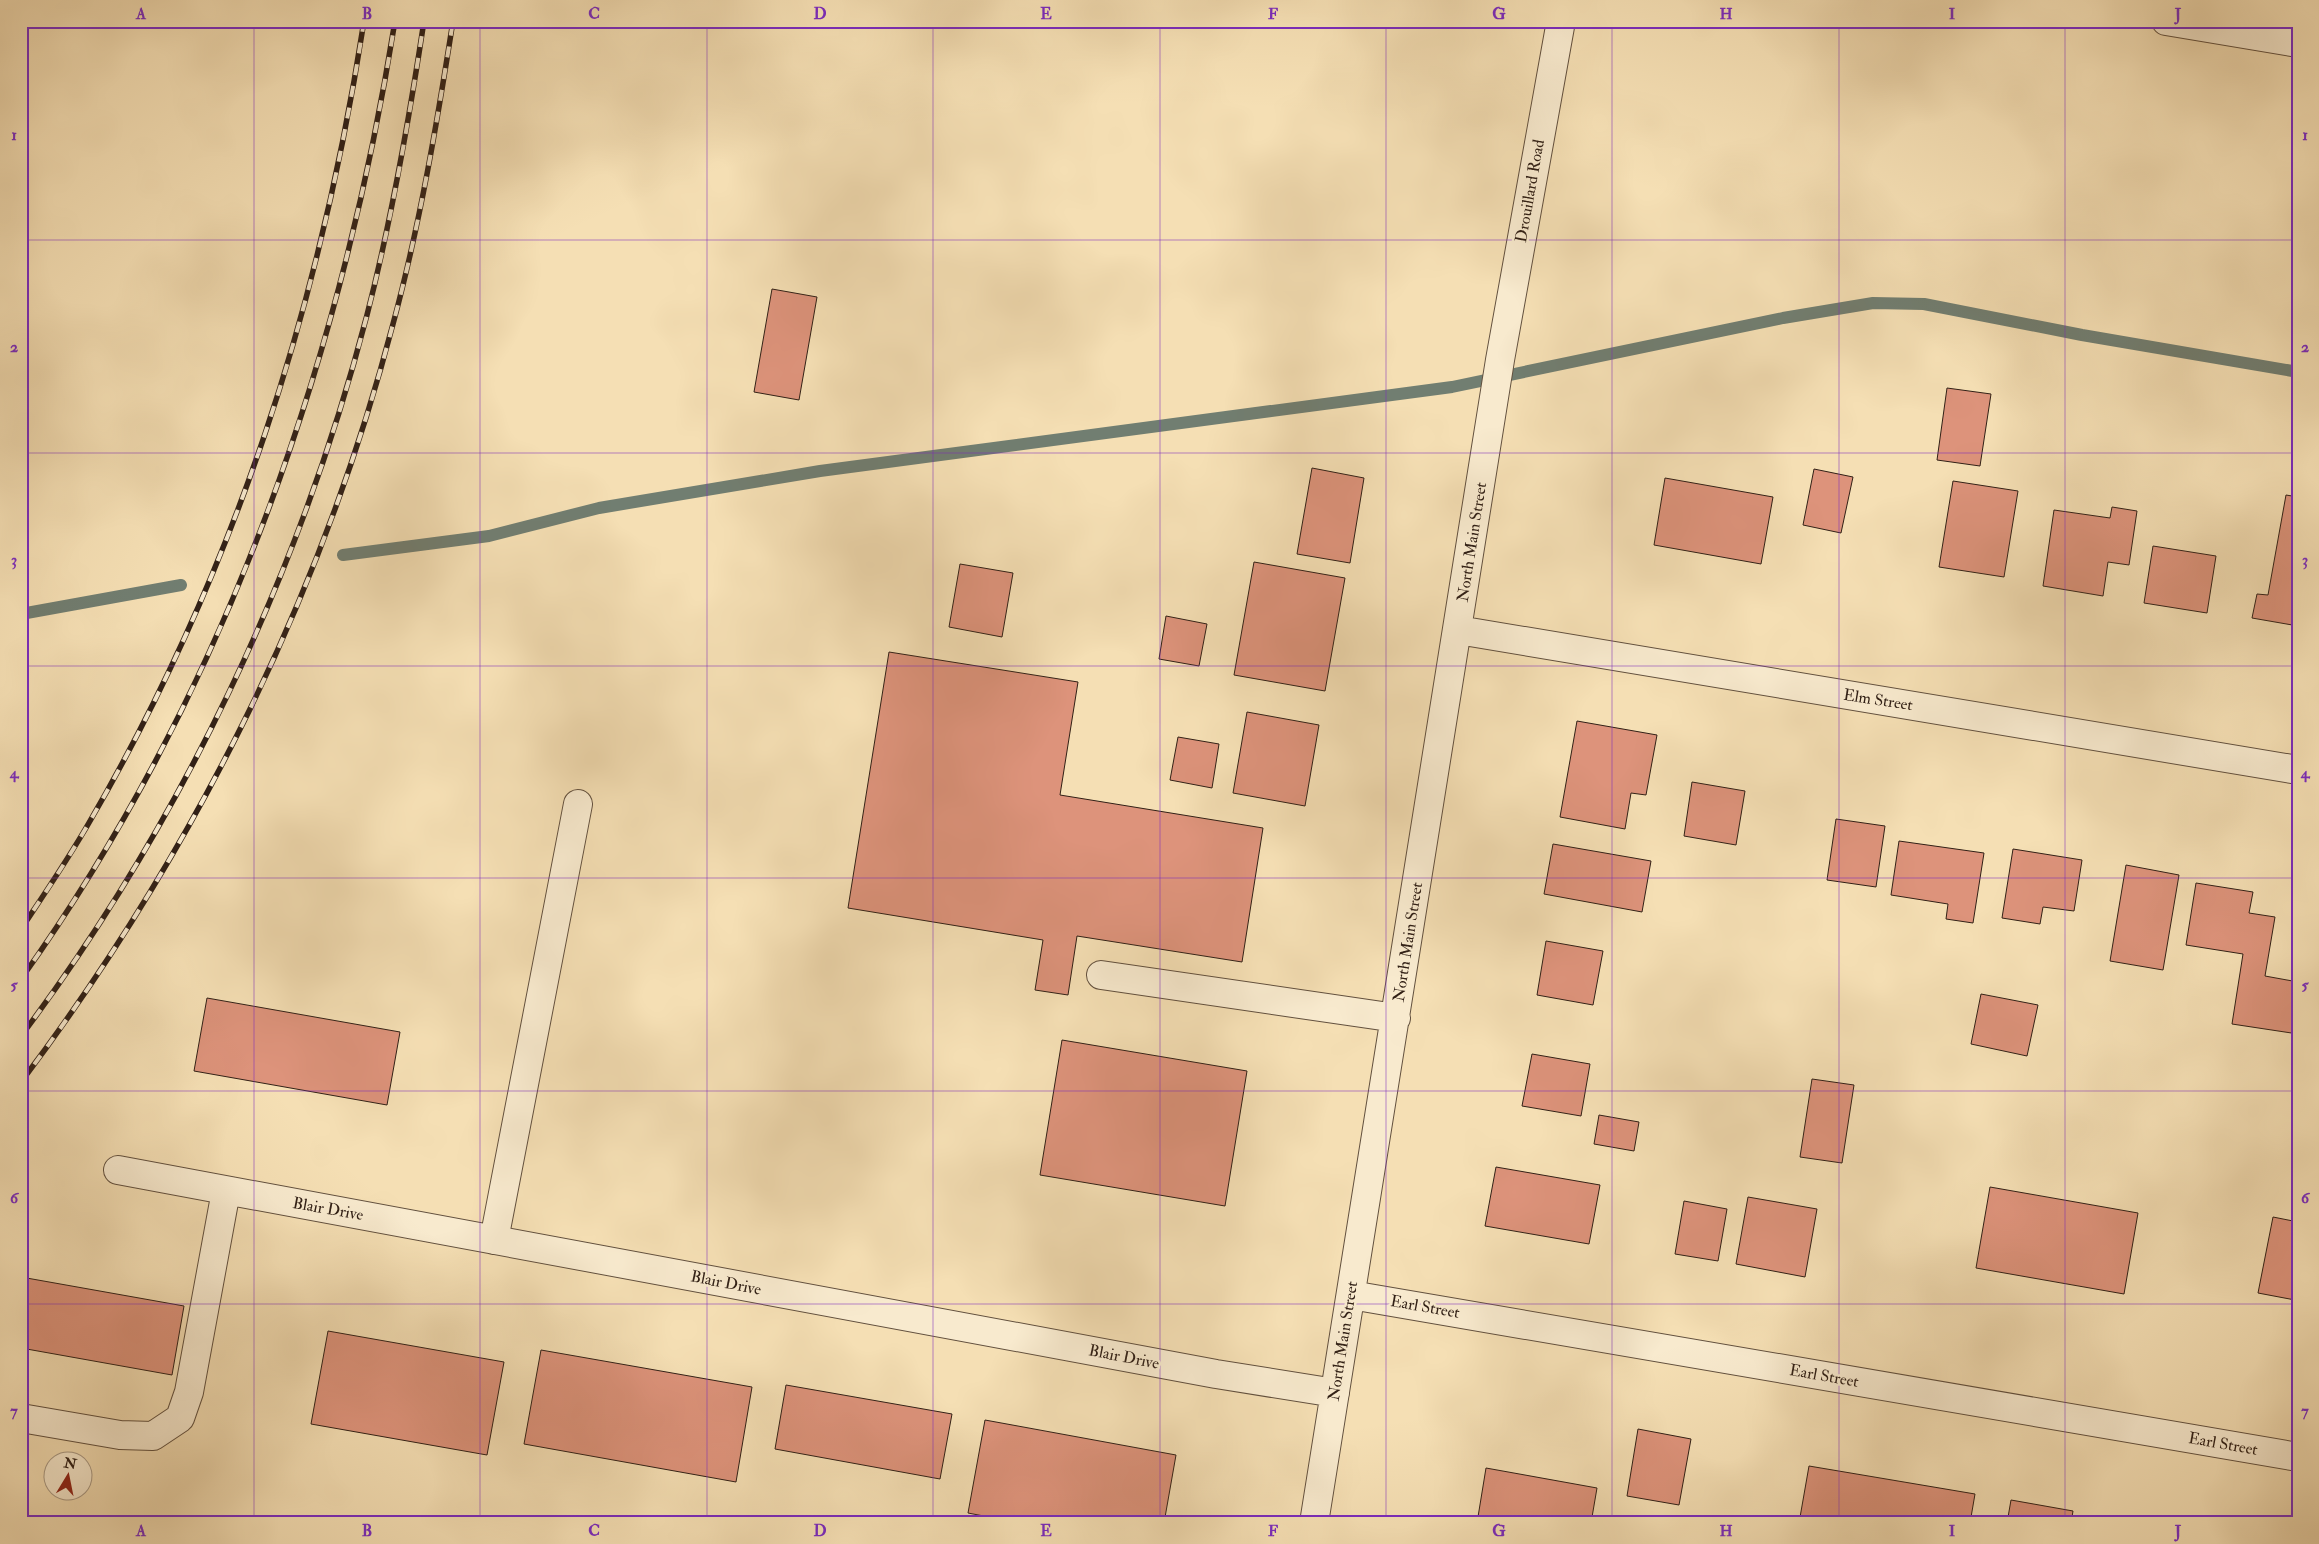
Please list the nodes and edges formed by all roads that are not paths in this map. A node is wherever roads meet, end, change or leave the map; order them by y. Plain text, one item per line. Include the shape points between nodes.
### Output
1 (1561, 21) edge
2 (2166, 21) edge
3 (2298, 43) edge
4 (1500, 360) joint
5 (1458, 630) junction
6 (2298, 770) edge
7 (578, 804) dead end
8 (1101, 975) dead end
9 (1396, 1018) junction
10 (118, 1170) dead end
11 (226, 1191) junction
12 (494, 1240) junction
13 (1351, 1294) junction
14 (1335, 1393) junction
15 (21, 1418) edge
16 (2298, 1456) edge
17 (1314, 1523) edge

1 - 4 street, Drouillard Road
2 - 3 street
4 - 5 street, North Main Street
5 - 6 street, Elm Street
5 - 9 street, North Main Street
7 - 12 street
8 - 9 street
9 - 13 street, North Main Street
10 - 11 street, Blair Drive
11 - 12 street, Blair Drive
11 - 15 street via 189,1392 180,1418 152,1436 120,1435
12 - 14 street, Blair Drive
13 - 14 street, North Main Street
13 - 16 street, Earl Street
14 - 17 street, North Main Street

